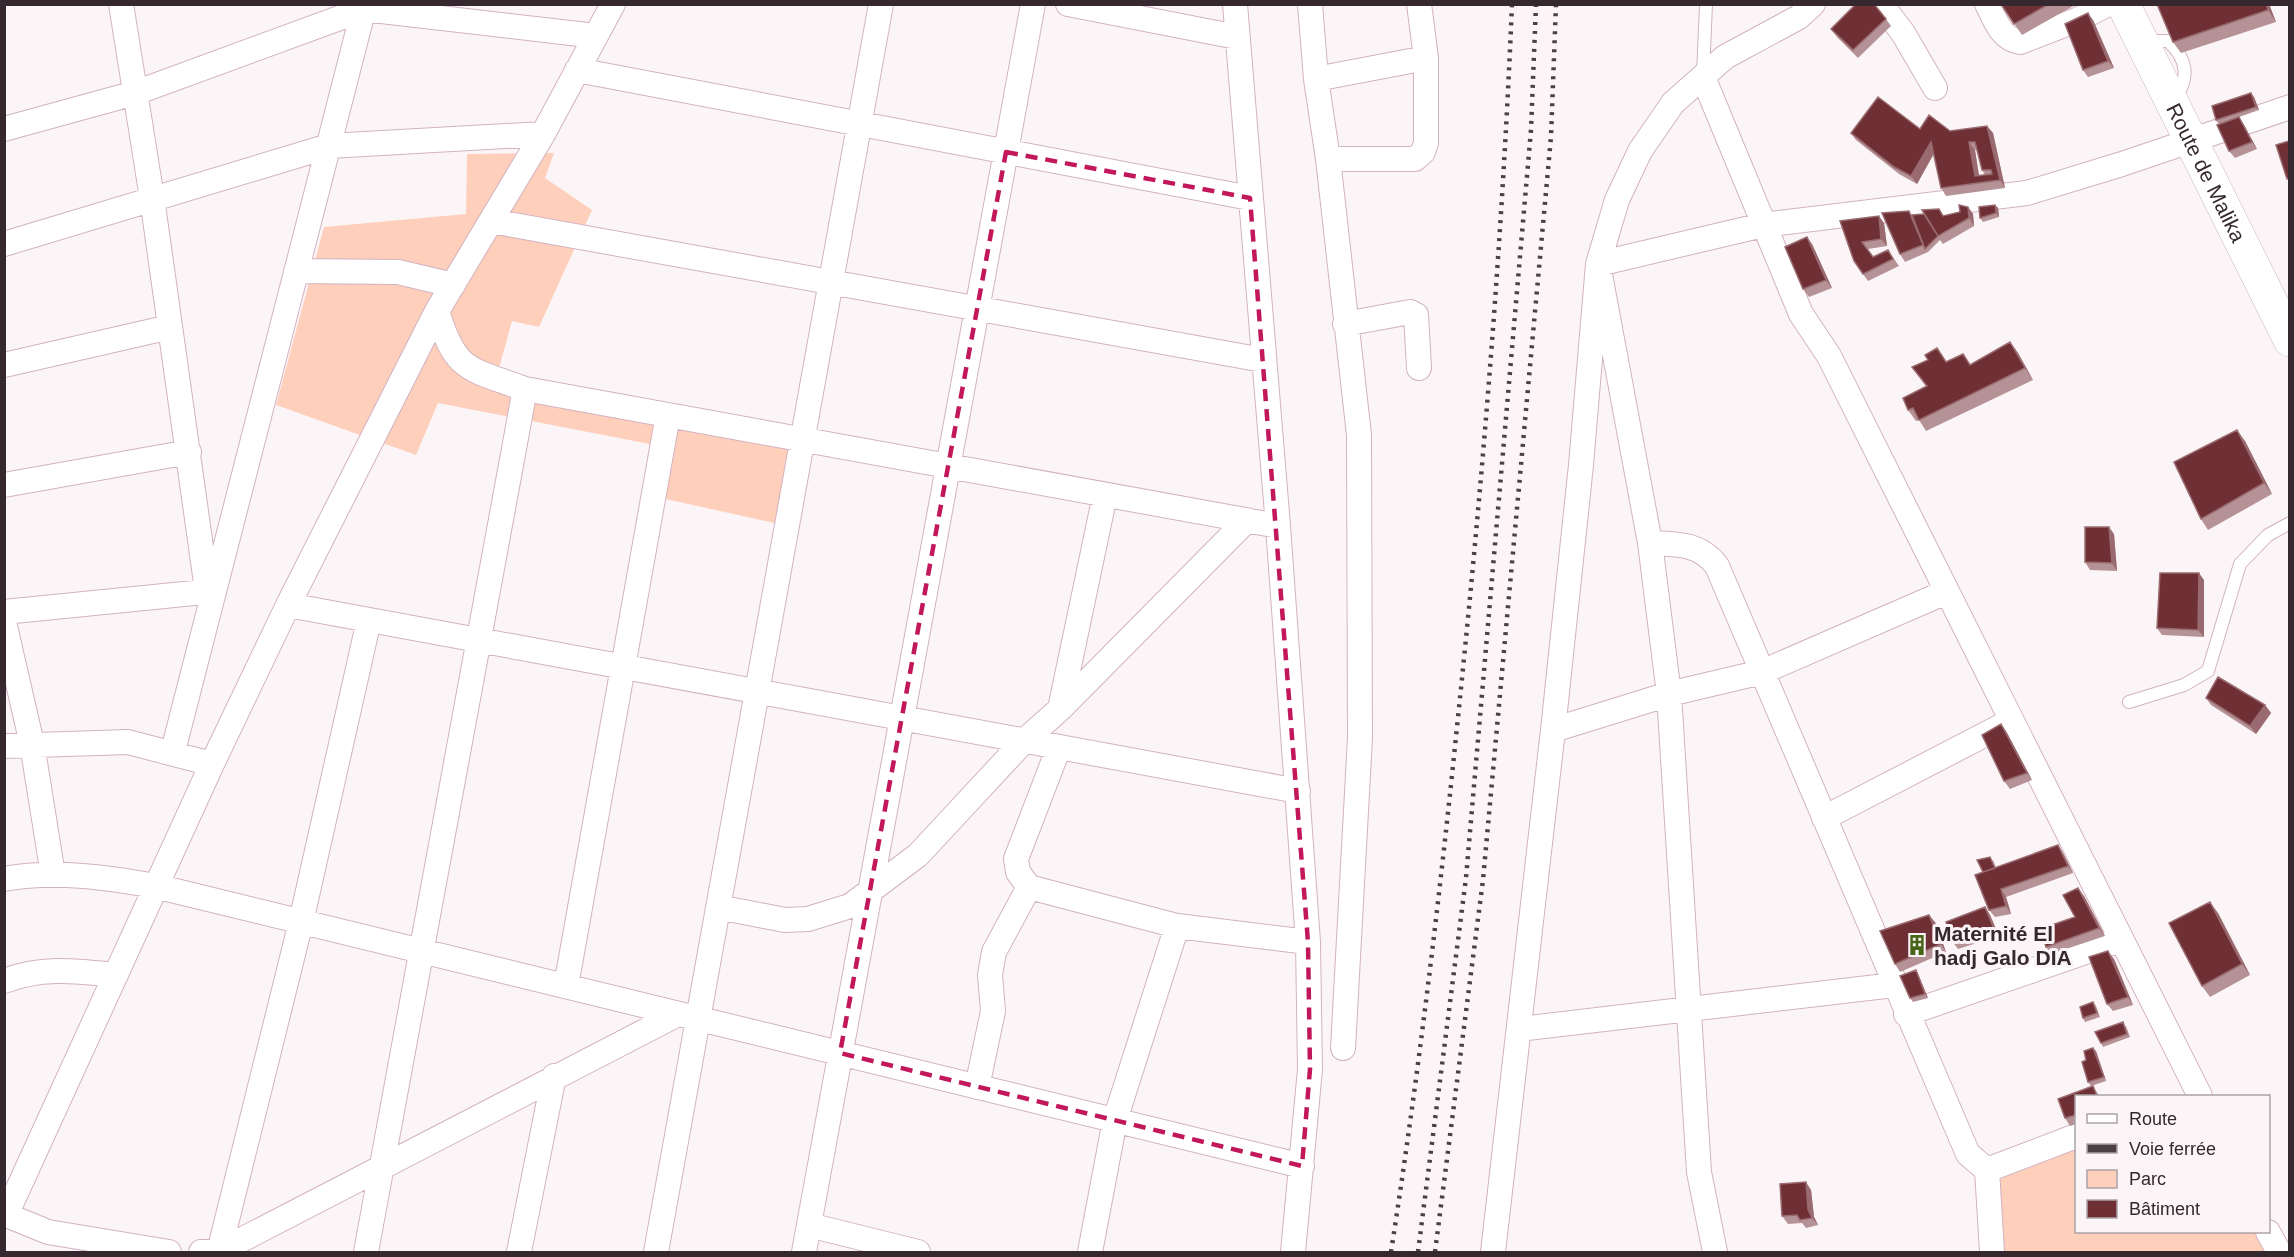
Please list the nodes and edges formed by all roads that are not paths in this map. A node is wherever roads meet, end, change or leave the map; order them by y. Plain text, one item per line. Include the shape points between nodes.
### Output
1 (122, 4) edge
2 (613, 4) edge
3 (881, 4) edge
4 (1033, 4) edge
5 (1068, 4) edge
6 (1235, 4) edge
7 (1310, 4) edge
8 (1419, 4) edge
9 (1706, 4) edge
10 (1813, 4) edge
11 (1881, 4) edge
12 (1987, 4) edge
13 (2108, 4) edge
14 (2122, 4) edge
15 (365, 7) edge
16 (596, 36) junction
17 (1238, 37) junction
18 (1426, 58) junction
19 (577, 70) junction
20 (1703, 77) junction
21 (1316, 79) junction
22 (1935, 88) dead end
23 (135, 93) junction
24 (2289, 107) edge
25 (859, 124) junction
26 (4, 129) edge
27 (543, 134) junction
28 (2192, 141) junction
29 (329, 146) junction
30 (1006, 152) junction
31 (1328, 159) junction
32 (152, 198) junction
33 (1250, 198) junction
34 (491, 221) junction
35 (1763, 225) junction
36 (4, 244) edge
37 (1598, 264) junction
38 (296, 271) junction
39 (831, 282) junction
40 (453, 285) junction
41 (977, 308) junction
42 (437, 311) junction
43 (1345, 324) junction
44 (170, 327) junction
45 (2289, 340) edge
46 (1263, 360) junction
47 (4, 365) edge
48 (1419, 368) dead end
49 (525, 388) junction
50 (668, 415) junction
51 (802, 439) junction
52 (189, 452) junction
53 (948, 466) junction
54 (4, 485) edge
55 (1105, 495) junction
56 (1246, 520) junction
57 (2289, 523) edge
58 (1278, 526) junction
59 (1650, 543) junction
60 (211, 591) junction
61 (1946, 592) junction
62 (288, 605) junction
63 (4, 612) edge
64 (369, 620) junction
65 (4, 622) edge
66 (479, 640) junction
67 (623, 667) junction
68 (1762, 672) junction
69 (757, 692) junction
70 (1669, 694) junction
71 (2129, 702) dead end
72 (1060, 709) junction
73 (902, 718) junction
74 (2011, 722) junction
75 (1553, 730) junction
76 (1024, 741) junction
77 (32, 744) junction
78 (4, 746) edge
79 (1059, 747) junction
80 (173, 752) junction
81 (212, 764) junction
82 (1298, 791) junction
83 (1824, 818) junction
84 (53, 875) junction
85 (4, 879) edge
86 (155, 886) junction
87 (1029, 887) junction
88 (870, 891) junction
89 (718, 907) junction
90 (301, 921) junction
91 (1177, 926) junction
92 (2120, 940) junction
93 (1308, 942) junction
94 (421, 951) junction
95 (116, 975) junction
96 (4, 981) edge
97 (1894, 985) junction
98 (566, 986) junction
99 (1689, 1009) junction
100 (1906, 1014) junction
101 (688, 1016) junction
102 (1520, 1029) junction
103 (1342, 1048) dead end
104 (840, 1053) junction
105 (554, 1076) junction
106 (977, 1087) junction
107 (2193, 1094) edge
108 (1114, 1120) junction
109 (2075, 1136) edge
110 (1302, 1166) junction
111 (382, 1167) junction
112 (1987, 1170) junction
113 (5, 1214) edge
114 (809, 1225) junction
115 (2269, 1233) edge
116 (45, 1242) edge
117 (169, 1252) edge
118 (214, 1252) edge
119 (366, 1252) edge
120 (519, 1252) edge
121 (656, 1252) edge
122 (804, 1252) edge
123 (918, 1252) edge
124 (1090, 1252) edge
125 (1293, 1252) edge
126 (1493, 1252) edge
127 (1715, 1252) edge
128 (1992, 1252) edge
129 (2279, 1252) edge

1 - 23 street
2 - 16 street
3 - 25 street
4 - 30 street
5 - 17 street
6 - 17 street
7 - 21 street
8 - 18 street
9 - 20 lane
10 - 20 street via 1799,17 1725,57
11 - 22 street
12 - 13 street via 2003,35 2020,42
14 - 28 main road, Route de Malika
15 - 16 street
15 - 23 street
15 - 29 street
16 - 19 street
17 - 33 street
18 - 21 street
18 - 31 street via 1423,152 1415,159
19 - 25 street
19 - 27 street
20 - 35 street
20 - 37 street via 1673,103 1640,151 1617,200
21 - 31 street
23 - 26 street
23 - 32 street
24 - 28 street
25 - 30 street
25 - 39 street
27 - 29 street
27 - 34 street
28 - 35 street via 2027,193
28 - 45 main road, Route de Malika
29 - 32 street
29 - 38 street
30 - 33 street
30 - 41 street
31 - 43 street
32 - 36 street
32 - 44 street
33 - 46 street
34 - 39 street
34 - 40 street
35 - 37 street
35 - 61 street via 1801,314 1829,356
37 - 59 street
37 - 75 street
38 - 40 street via 398,272
38 - 60 street
39 - 41 street
39 - 51 street
40 - 42 street
41 - 46 street
41 - 53 street
42 - 49 street via 447,342 465,367
42 - 62 street
43 - 48 street via 1410,312 1416,315
43 - 103 street via 1359,435 1360,738
44 - 47 street
44 - 52 street
46 - 58 street
49 - 50 street
49 - 66 street
50 - 51 street
50 - 67 street
51 - 53 street
51 - 69 street
52 - 54 street
52 - 60 street
53 - 55 street
53 - 73 street
55 - 56 street
55 - 72 street
56 - 58 street
56 - 72 street
57 - 71 lane via 2268,535 2240,564 2208,671 2184,685
58 - 82 street
59 - 68 street via 1686,545 1709,555
59 - 70 street
60 - 63 street
60 - 80 street
61 - 68 street
61 - 74 street
62 - 64 street
62 - 81 street
64 - 66 street
64 - 90 street
65 - 77 street
66 - 67 street
66 - 94 street
67 - 69 street
67 - 98 street
68 - 70 street
68 - 83 street
69 - 73 street
69 - 89 street
70 - 75 street
70 - 99 street
72 - 76 street
73 - 76 street
73 - 88 street
74 - 83 street
74 - 92 street
75 - 102 street
76 - 79 street
76 - 88 street via 918,855
77 - 78 street
77 - 80 street via 128,742
77 - 84 street
79 - 82 street
79 - 87 street via 1016,859 1018,872
80 - 81 street
81 - 86 street
82 - 93 street
83 - 97 street
84 - 85 street
84 - 86 street
86 - 90 street
86 - 95 street
87 - 91 street
87 - 106 street via 994,952 990,975 993,1011
88 - 89 street via 850,906 808,919 785,920
88 - 104 street
89 - 101 street
90 - 94 street
90 - 118 street
91 - 93 street
91 - 108 street
92 - 100 street
92 - 107 street
93 - 110 street via 1310,1070
94 - 98 street
94 - 111 street
95 - 96 street via 44,971
95 - 113 street
97 - 99 street
97 - 100 street
98 - 101 street
99 - 102 street
99 - 127 street via 1699,1172
100 - 112 street via 1968,1154
101 - 104 street
101 - 105 street
101 - 121 street
102 - 126 street
104 - 106 street
104 - 114 street
105 - 111 street
105 - 120 street
106 - 108 street
108 - 110 street
108 - 124 street
109 - 112 street
110 - 125 street
111 - 118 street
111 - 119 street
112 - 128 street
113 - 116 street
114 - 122 street
114 - 123 street
115 - 129 street
116 - 117 street

